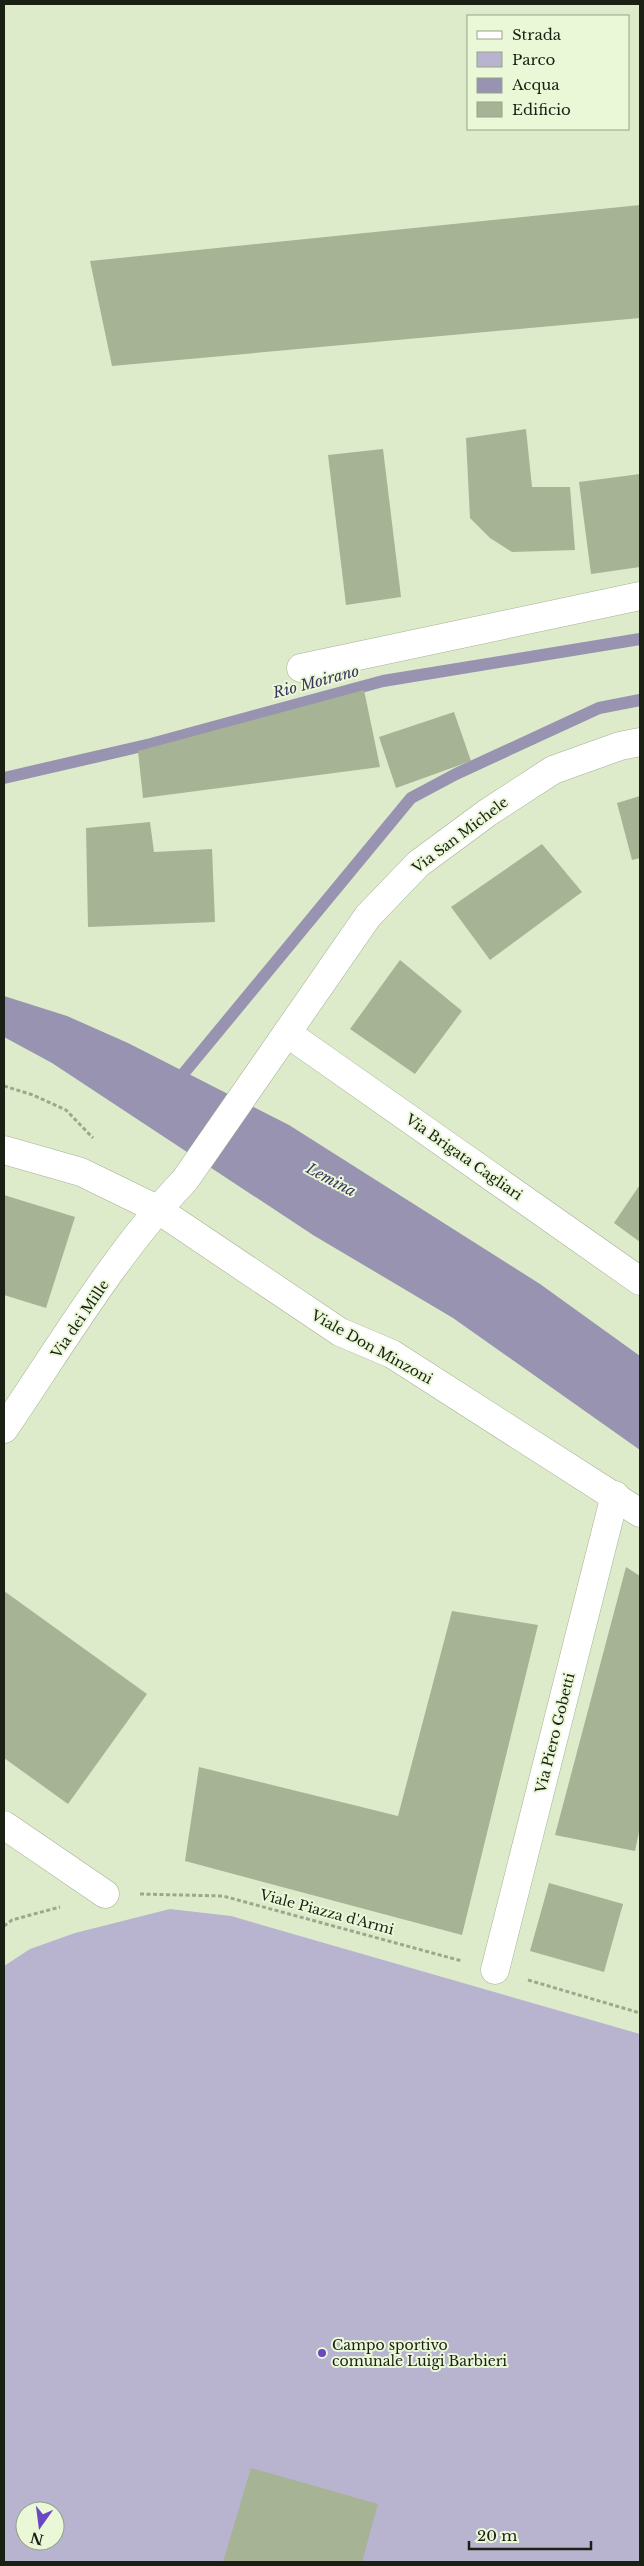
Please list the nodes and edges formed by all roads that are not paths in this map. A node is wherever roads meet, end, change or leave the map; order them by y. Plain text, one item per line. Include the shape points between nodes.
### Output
1 (640, 596) edge
2 (301, 668) dead end
3 (640, 742) edge
4 (287, 1033) junction
5 (4, 1150) edge
6 (157, 1209) junction
7 (640, 1281) edge
8 (4, 1429) edge
9 (615, 1495) junction
10 (640, 1513) edge
11 (4, 1825) edge
12 (105, 1894) road end
13 (495, 1970) road end

1 - 2 street
3 - 4 street, Via San Michele via 553,770 418,864 368,916
4 - 6 street, Via San Michele via 185,1180
4 - 7 street, Via Brigata Cagliari
5 - 6 street, Viale Don Minzoni via 81,1172
6 - 8 street, Via dei Mille
6 - 9 street, Viale Don Minzoni via 340,1332 392,1354
9 - 10 street, Viale Don Minzoni
9 - 13 street, Via Piero Gobetti
11 - 12 street

